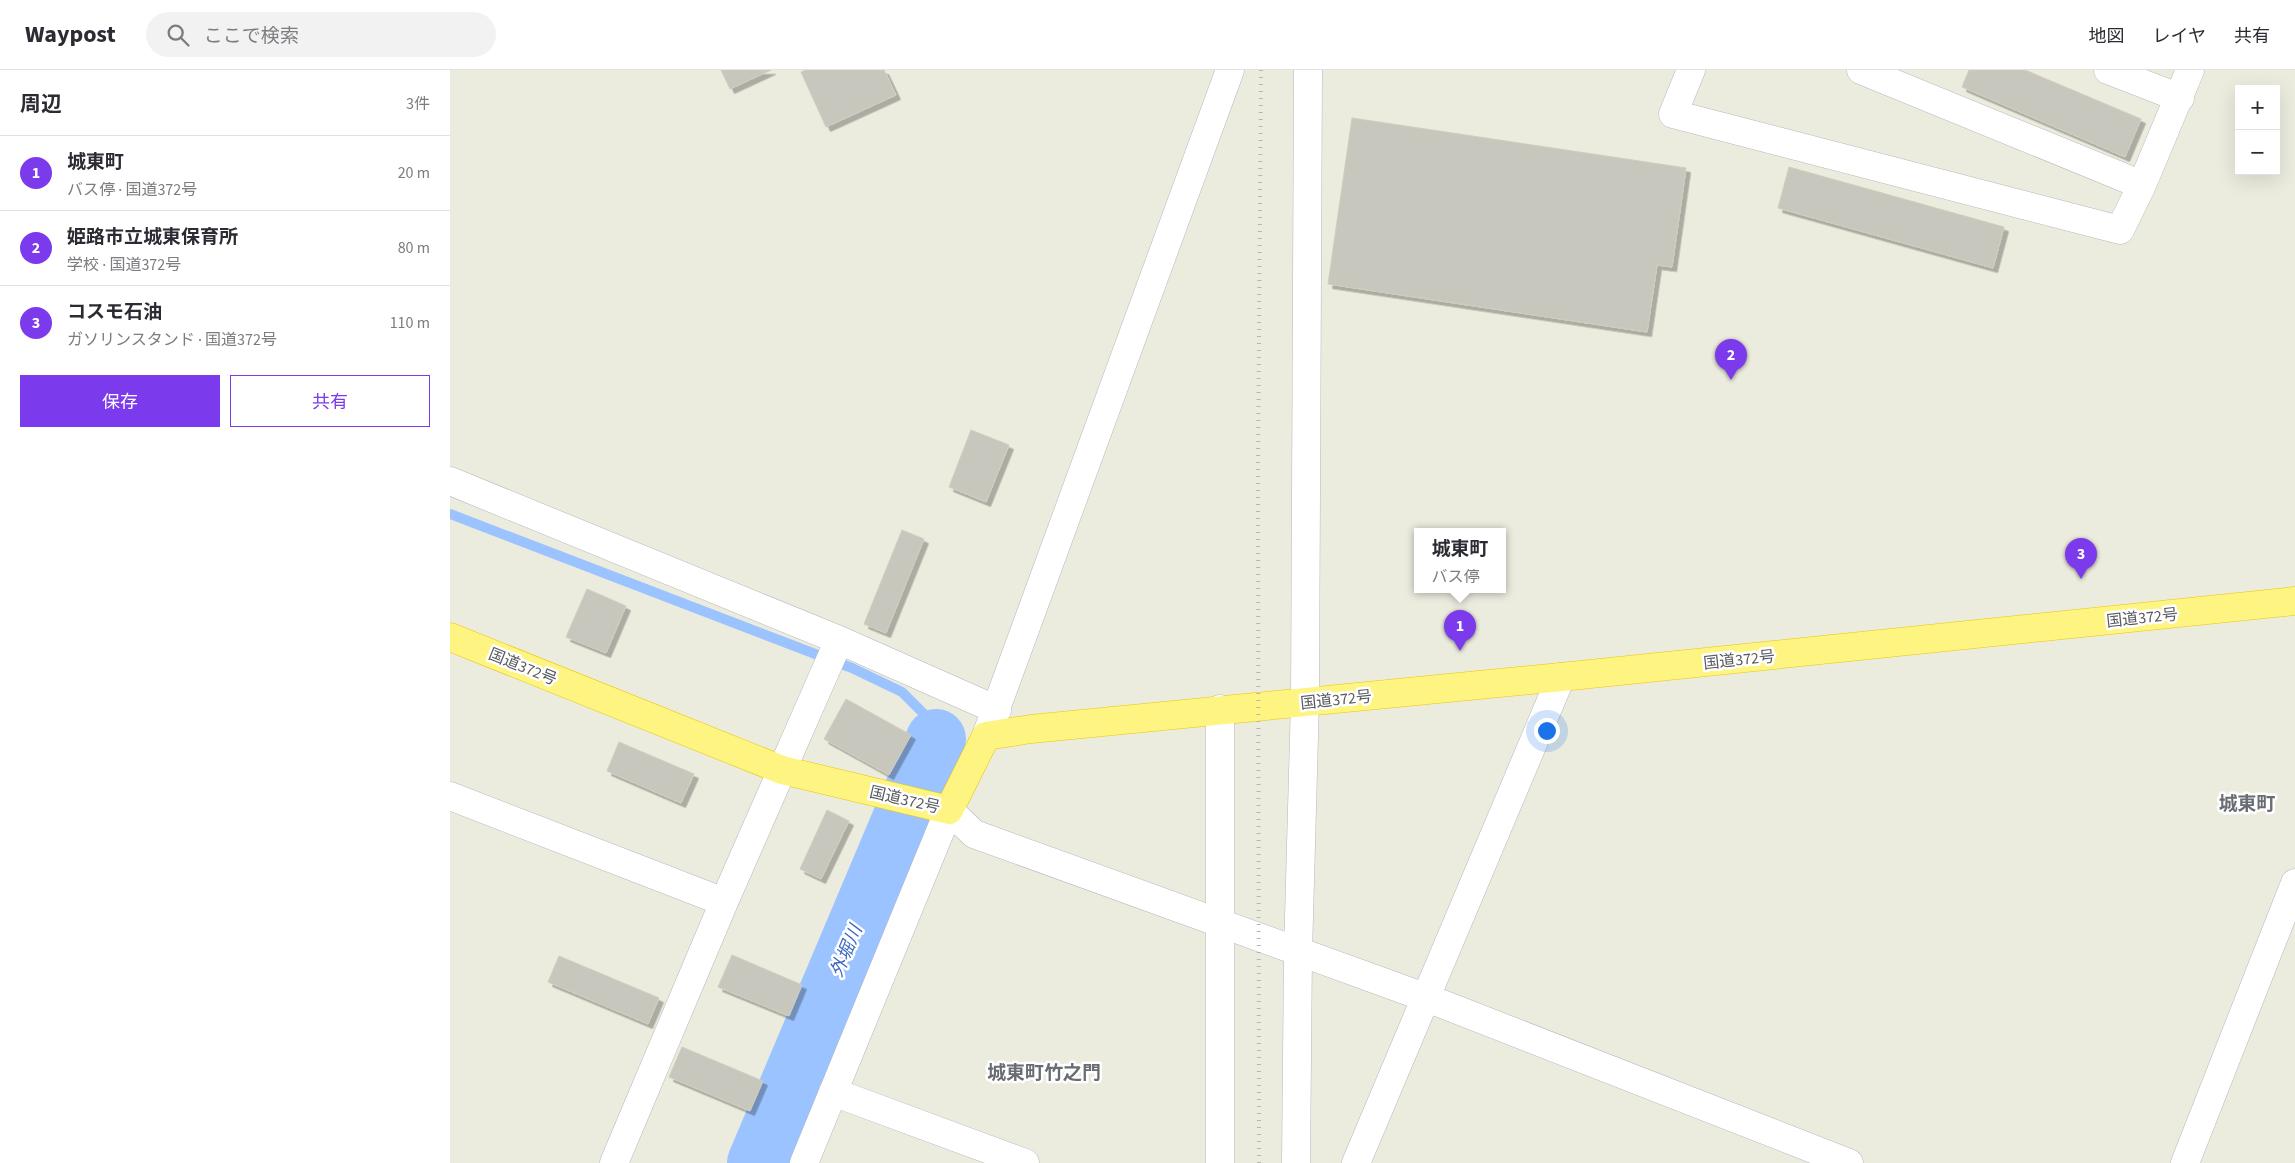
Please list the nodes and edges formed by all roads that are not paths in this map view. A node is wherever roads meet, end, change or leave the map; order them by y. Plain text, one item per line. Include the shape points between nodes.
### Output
1 (1230, 70) edge
2 (1308, 70) edge
3 (1691, 70) edge
4 (1861, 70) edge
5 (2108, 70) edge
6 (2190, 70) edge
7 (2180, 98) junction
8 (2142, 185) junction
9 (450, 481) edge
10 (2295, 601) edge
11 (450, 637) edge
12 (839, 640) junction
13 (1561, 677) junction
14 (1305, 701) junction
15 (1220, 709) junction
16 (996, 710) junction
17 (986, 736) junction
18 (782, 770) junction
19 (450, 796) edge
20 (949, 810) junction
21 (2295, 883) edge
22 (724, 902) junction
23 (1219, 923) junction
24 (1298, 952) junction
25 (1427, 998) junction
26 (833, 1092) junction
27 (614, 1163) edge
28 (804, 1163) edge
29 (1025, 1163) edge
30 (1220, 1163) edge
31 (1296, 1163) edge
32 (1356, 1163) edge
33 (1849, 1163) edge
34 (2185, 1163) edge

1 - 16 street
2 - 14 street
3 - 8 street via 1673,114 2120,230
4 - 8 street
5 - 7 street
6 - 7 street
7 - 8 street
9 - 12 street
10 - 13 highway, 国道372号
11 - 18 highway, 国道372号
12 - 16 street
12 - 18 street
13 - 14 highway, 国道372号
13 - 25 street
14 - 15 highway, 国道372号
14 - 24 street
15 - 17 highway, 国道372号
15 - 23 street
16 - 17 street
17 - 20 highway, 国道372号
18 - 20 highway, 国道372号
18 - 22 street
19 - 22 street
20 - 23 street via 974,834
20 - 26 street
21 - 34 street
22 - 27 street
23 - 24 street
23 - 30 street
24 - 25 street
24 - 31 street
25 - 32 street
25 - 33 street
26 - 28 street
26 - 29 street

